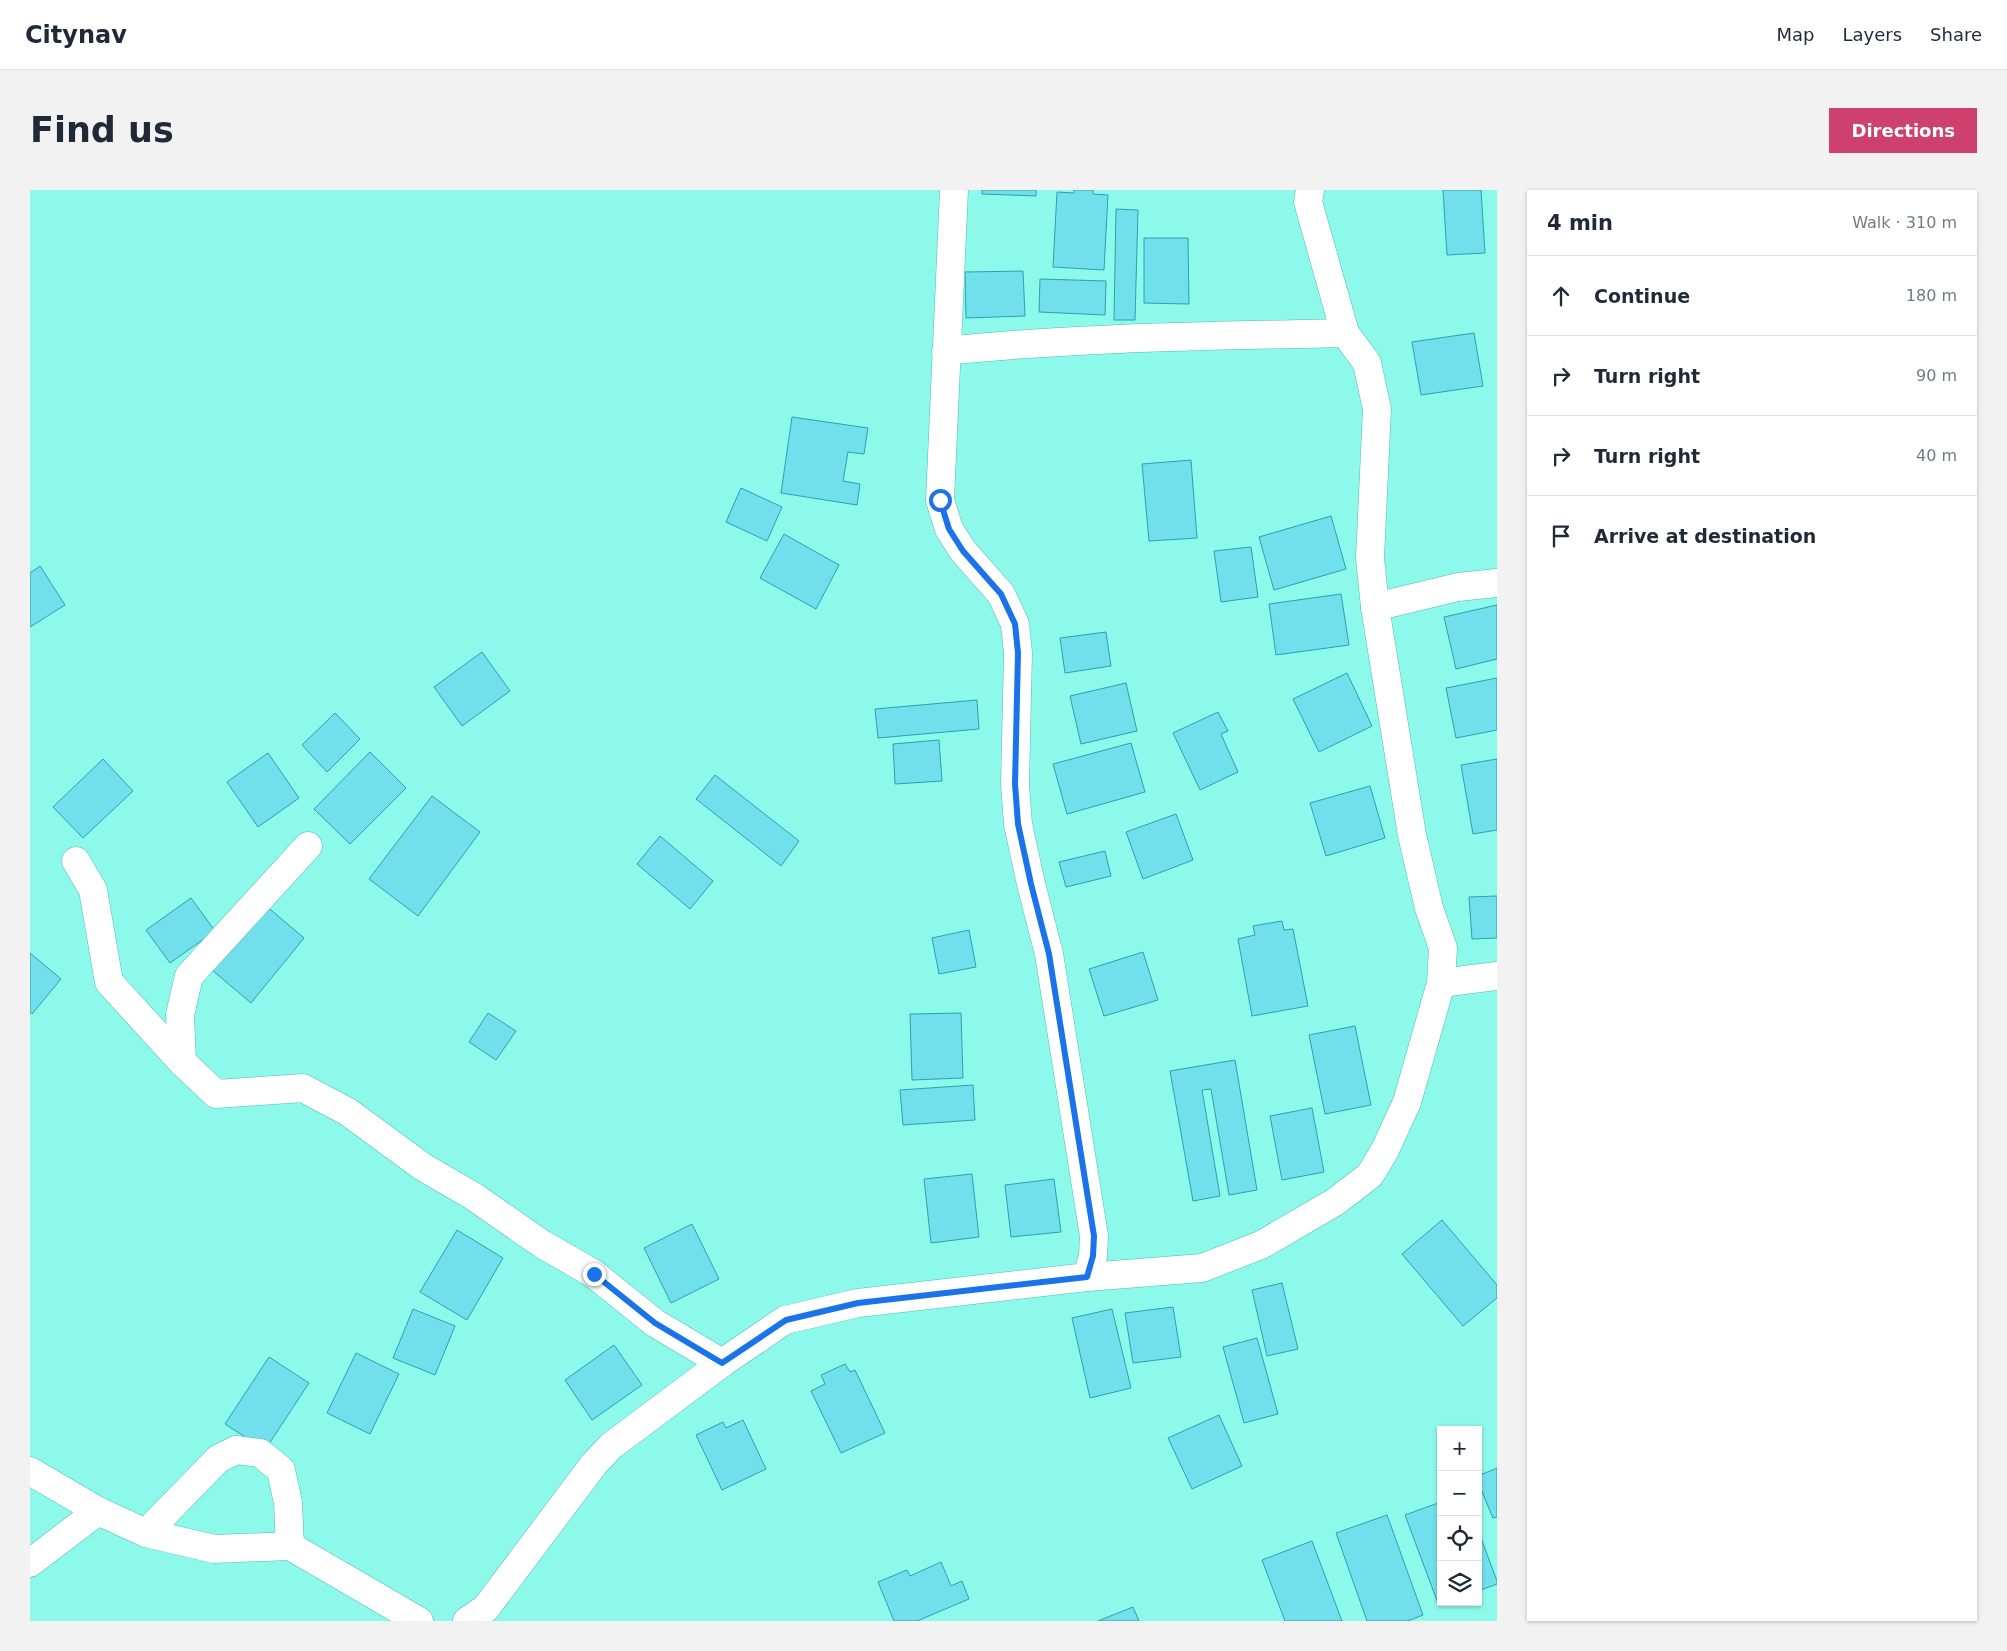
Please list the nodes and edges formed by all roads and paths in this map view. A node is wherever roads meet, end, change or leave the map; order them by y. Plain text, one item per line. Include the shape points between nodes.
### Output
1 (954, 190) edge
2 (1310, 190) edge
3 (1345, 333) junction
4 (946, 351) junction
5 (1497, 583) edge
6 (1375, 607) junction
7 (308, 846) dead end
8 (76, 861) dead end
9 (1497, 976) edge
10 (1441, 983) junction
11 (182, 1062) junction
12 (1087, 1277) junction
13 (722, 1363) junction
14 (30, 1471) edge
15 (98, 1510) junction
16 (146, 1533) junction
17 (290, 1546) junction
18 (30, 1563) edge
19 (419, 1621) edge
20 (467, 1621) edge

1 - 4 street
2 - 3 street via 1308,202
3 - 4 street via 1116,339 1009,344
3 - 6 street via 1367,363 1377,409 1370,558
4 - 12 street via 940,500 949,529 963,551 1001,594 1015,624 1018,653 1015,784 1018,824 1049,954 1094,1236
5 - 6 street via 1458,587
6 - 10 street via 1412,835 1429,908 1443,948
7 - 11 street via 189,976 180,1014
8 - 11 street via 93,890 108,982
9 - 10 street
10 - 12 street via 1407,1102 1370,1175 1335,1202 1261,1245 1202,1268
11 - 13 street via 216,1094 303,1088 348,1112 423,1167 594,1274 655,1323
12 - 13 street via 820,1310 786,1320
13 - 20 street via 611,1446 486,1608
14 - 15 street
15 - 16 street
15 - 18 street
16 - 17 street via 214,1549
16 - 17 street via 218,1458 236,1450 260,1453 281,1470 288,1503
17 - 19 street

